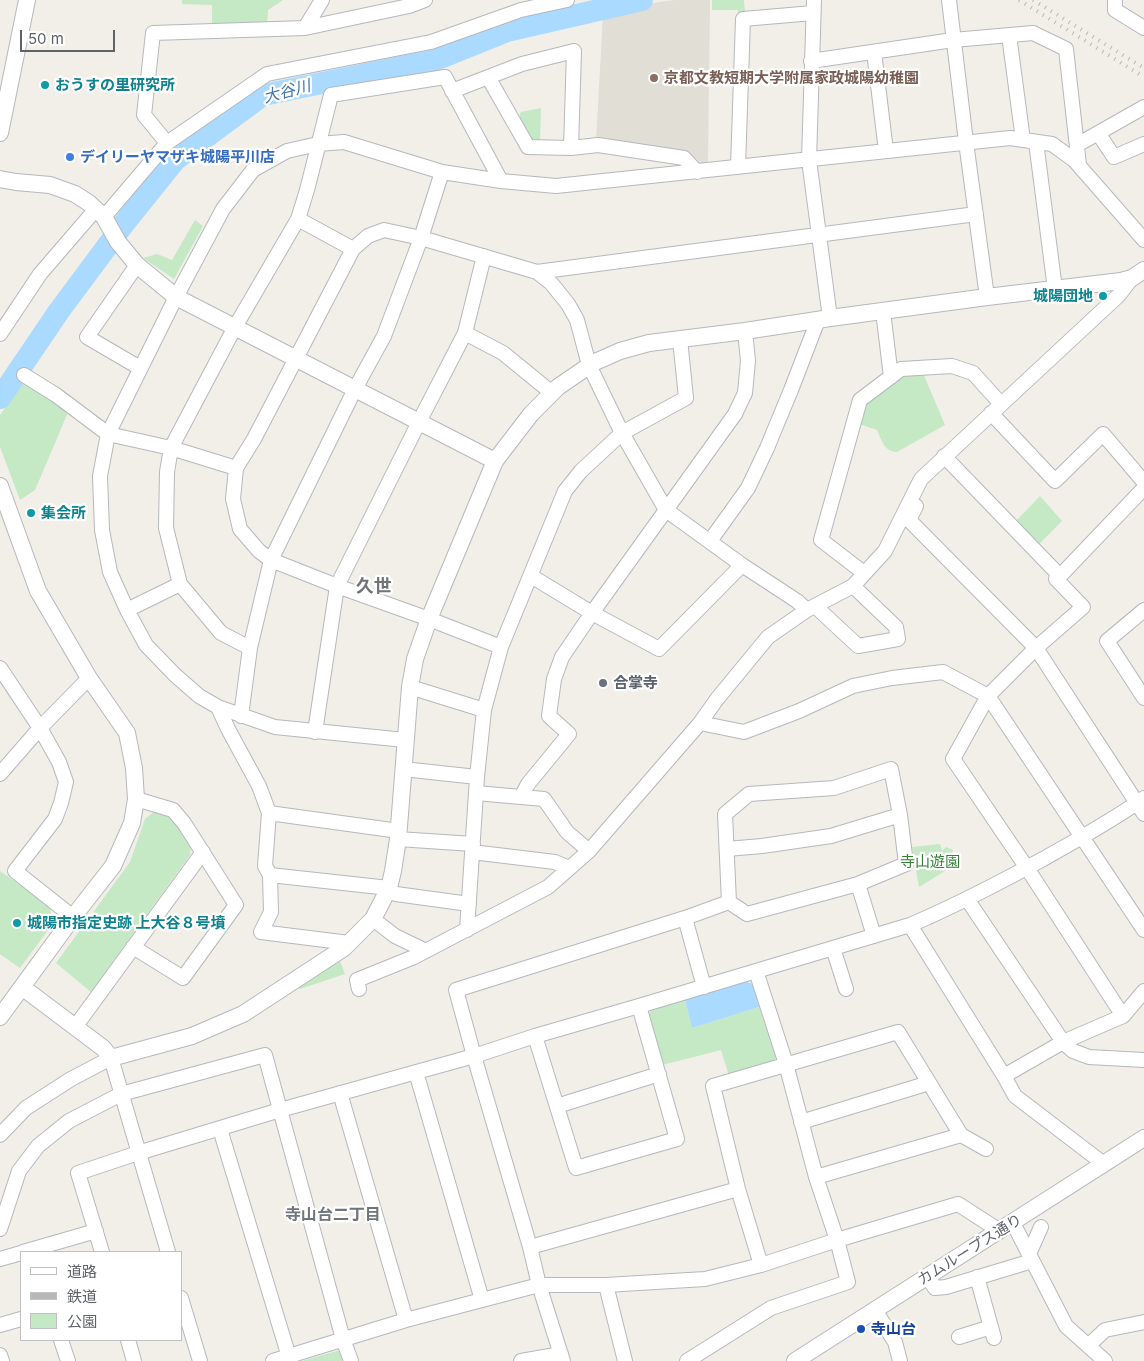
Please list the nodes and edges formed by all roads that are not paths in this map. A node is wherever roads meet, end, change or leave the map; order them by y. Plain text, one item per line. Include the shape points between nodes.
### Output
1 (27, 0) edge
2 (322, 0) edge
3 (425, 0) edge
4 (567, 0) edge
5 (948, 0) edge
6 (1114, 0) edge
7 (410, 3) edge
8 (813, 7) edge
9 (305, 28) junction
10 (1144, 28) edge
11 (1009, 35) junction
12 (953, 40) junction
13 (874, 52) junction
14 (811, 61) junction
15 (488, 77) junction
16 (4, 89) edge
17 (452, 91) junction
18 (1144, 107) edge
19 (1, 127) edge
20 (1098, 133) junction
21 (1030, 141) junction
22 (966, 142) junction
23 (167, 143) junction
24 (318, 144) junction
25 (1144, 144) edge
26 (1077, 145) junction
27 (571, 148) junction
28 (886, 151) junction
29 (809, 160) junction
30 (1079, 165) junction
31 (738, 167) junction
32 (442, 172) junction
33 (697, 172) junction
34 (0, 179) edge
35 (501, 181) junction
36 (976, 214) junction
37 (298, 219) junction
38 (107, 225) junction
39 (819, 234) junction
40 (421, 238) junction
41 (1144, 240) edge
42 (352, 249) junction
43 (484, 256) junction
44 (137, 265) junction
45 (537, 272) junction
46 (1138, 274) edge
47 (1055, 289) junction
48 (176, 297) junction
49 (987, 297) junction
50 (883, 311) junction
51 (824, 319) junction
52 (235, 327) junction
53 (745, 331) junction
54 (465, 333) junction
55 (0, 334) edge
56 (680, 339) junction
57 (296, 359) junction
58 (589, 365) junction
59 (140, 368) junction
60 (24, 375) dead end
61 (891, 377) junction
62 (355, 389) junction
63 (552, 392) junction
64 (996, 408) junction
65 (419, 422) junction
66 (622, 433) junction
67 (108, 434) junction
68 (171, 448) junction
69 (940, 460) junction
70 (495, 461) junction
71 (236, 468) junction
72 (1144, 482) edge
73 (0, 486) edge
74 (1144, 488) edge
75 (666, 510) junction
76 (710, 541) junction
77 (271, 560) junction
78 (742, 565) junction
79 (864, 573) junction
80 (531, 576) junction
81 (1060, 576) junction
82 (180, 584) junction
83 (337, 586) junction
84 (853, 586) junction
85 (811, 608) junction
86 (127, 610) junction
87 (1144, 610) edge
88 (592, 613) junction
89 (429, 619) junction
90 (501, 647) junction
91 (250, 648) junction
92 (1036, 648) junction
93 (0, 668) edge
94 (89, 678) junction
95 (410, 687) junction
96 (988, 696) junction
97 (1144, 698) edge
98 (218, 707) junction
99 (484, 710) junction
100 (241, 716) junction
101 (700, 723) junction
102 (40, 728) junction
103 (314, 732) junction
104 (405, 740) junction
105 (403, 769) junction
106 (0, 774) edge
107 (477, 777) junction
108 (476, 793) junction
109 (521, 797) junction
110 (136, 799) junction
111 (1142, 805) edge
112 (269, 813) junction
113 (900, 815) junction
114 (398, 835) junction
115 (1083, 837) junction
116 (472, 848) junction
117 (727, 849) junction
118 (589, 851) junction
119 (203, 852) junction
120 (569, 868) junction
121 (1027, 868) junction
122 (270, 875) junction
123 (858, 884) junction
124 (388, 889) junction
125 (967, 899) junction
126 (729, 902) junction
127 (469, 904) junction
128 (73, 917) junction
129 (685, 918) junction
130 (373, 919) junction
131 (910, 925) junction
132 (467, 930) junction
133 (1144, 930) edge
134 (874, 936) junction
135 (349, 943) junction
136 (134, 947) junction
137 (833, 948) junction
138 (426, 950) junction
139 (756, 971) junction
140 (704, 987) junction
141 (22, 988) junction
142 (359, 989) dead end
143 (846, 989) dead end
144 (1144, 991) edge
145 (640, 1006) junction
146 (1123, 1016) junction
147 (0, 1017) edge
148 (74, 1027) junction
149 (535, 1036) junction
150 (1062, 1042) junction
151 (474, 1056) junction
152 (111, 1058) junction
153 (1144, 1060) edge
154 (786, 1064) junction
155 (416, 1072) junction
156 (659, 1074) junction
157 (1004, 1076) junction
158 (929, 1083) junction
159 (121, 1094) junction
160 (340, 1094) junction
161 (557, 1106) junction
162 (280, 1110) junction
163 (801, 1122) junction
164 (220, 1129) junction
165 (0, 1134) edge
166 (962, 1135) junction
167 (1144, 1138) edge
168 (986, 1149) dead end
169 (138, 1153) junction
170 (1104, 1164) junction
171 (816, 1177) junction
172 (738, 1189) junction
173 (1006, 1227) junction
174 (1041, 1227) dead end
175 (0, 1229) edge
176 (96, 1231) junction
177 (837, 1240) junction
178 (530, 1247) junction
179 (29, 1251) edge
180 (102, 1251) edge
181 (168, 1251) edge
182 (20, 1254) edge
183 (1031, 1257) junction
184 (0, 1259) edge
185 (761, 1265) junction
186 (927, 1276) junction
187 (977, 1277) junction
188 (539, 1285) junction
189 (606, 1285) junction
190 (482, 1300) junction
191 (182, 1301) edge
192 (875, 1310) junction
193 (20, 1319) edge
194 (406, 1320) junction
195 (1144, 1322) edge
196 (0, 1325) edge
197 (959, 1337) dead end
198 (343, 1339) junction
199 (61, 1341) edge
200 (128, 1341) edge
201 (0, 1355) edge
202 (1095, 1355) edge
203 (289, 1356) junction
204 (562, 1358) edge
205 (2, 1361) edge
206 (68, 1361) edge
207 (134, 1361) edge
208 (200, 1361) edge
209 (273, 1361) edge
210 (351, 1361) edge
211 (521, 1361) edge
212 (625, 1361) edge
213 (687, 1361) edge
214 (795, 1361) edge
215 (900, 1361) edge

1 - 16 street
2 - 9 street
3 - 7 street
4 - 23 street via 520,10 431,42 267,74
5 - 12 street
6 - 10 street via 1115,10
7 - 9 street
8 - 14 street
8 - 31 street via 743,19
9 - 23 street via 153,32 144,116
11 - 12 street
11 - 21 street
11 - 26 street via 1033,33 1066,49
12 - 13 street
12 - 22 street
13 - 14 street
13 - 28 street
14 - 29 street
15 - 17 street
15 - 27 street via 528,147
15 - 27 street via 574,50
16 - 19 street
17 - 24 street via 445,77 331,95
17 - 35 street
18 - 20 street
20 - 25 street via 1114,157
20 - 26 street
21 - 22 street via 1010,138
21 - 30 street via 1052,144
21 - 47 street
22 - 28 street
22 - 36 street
23 - 38 street
24 - 32 street via 344,142
24 - 37 street
24 - 48 street via 287,151 253,170 223,209
26 - 30 street
27 - 33 street via 598,145 684,158
28 - 29 street
29 - 31 street
29 - 39 street
30 - 41 street
31 - 33 street
32 - 35 street
32 - 40 street
33 - 35 street via 556,186
34 - 38 street via 50,185 75,194
36 - 39 street
36 - 49 street
37 - 42 street
37 - 52 street
38 - 44 street
38 - 55 street via 40,274
39 - 45 street
39 - 51 street
40 - 42 street via 384,230 368,236
40 - 43 street
40 - 62 street via 384,336
42 - 57 street
43 - 45 street
43 - 54 street
44 - 48 street
44 - 59 street via 86,337
45 - 58 street via 551,283 577,320
46 - 47 street via 1107,283
46 - 64 street
47 - 49 street
48 - 52 street
48 - 59 street
49 - 50 street
50 - 51 street
50 - 61 street
51 - 53 street
51 - 76 street via 748,488
52 - 57 street
52 - 68 street
53 - 56 street
53 - 75 street via 748,361 745,393 736,414
54 - 63 street via 503,353
54 - 65 street
56 - 58 street via 620,351
56 - 66 street via 686,398
57 - 62 street
57 - 71 street
58 - 63 street
58 - 66 street
59 - 67 street
60 - 67 street
61 - 64 street via 901,369 952,366 973,373
61 - 79 street via 860,400 821,540
62 - 65 street
62 - 77 street
63 - 70 street
64 - 69 street
64 - 72 street via 1055,481 1103,434
65 - 70 street
65 - 83 street
66 - 75 street
66 - 80 street via 581,471 565,491
67 - 68 street
67 - 86 street via 100,476 102,530 110,572
68 - 71 street
68 - 82 street via 166,528
69 - 79 street via 921,479 886,551
69 - 81 street
69 - 92 street via 909,520
70 - 89 street
71 - 77 street via 233,498 240,529
73 - 94 street via 38,591
74 - 81 street
75 - 76 street
75 - 88 street
76 - 78 street
77 - 83 street
77 - 91 street
78 - 85 street
78 - 88 street via 659,649
79 - 84 street
80 - 88 street
80 - 90 street
81 - 92 street via 1056,579 1084,607
82 - 86 street
82 - 91 street via 221,633
83 - 89 street
83 - 103 street
84 - 85 street
84 - 85 street via 896,627 898,640 858,646
85 - 101 street via 768,637
86 - 98 street via 146,645 199,696
87 - 97 street via 1107,641
88 - 109 street via 562,657 554,680 549,716 569,734
89 - 90 street
89 - 95 street via 415,659
90 - 99 street
91 - 100 street
92 - 96 street
92 - 111 street
93 - 102 street
94 - 102 street
94 - 110 street via 126,733 134,768
95 - 99 street
95 - 104 street
96 - 101 street via 943,672 853,686 744,732
96 - 115 street
96 - 121 street via 953,759
98 - 100 street
98 - 112 street via 259,786
99 - 107 street
100 - 103 street via 275,727
101 - 118 street
102 - 106 street
102 - 128 street via 66,782 56,819 15,871
103 - 104 street
104 - 105 street
105 - 107 street
105 - 114 street
107 - 108 street
108 - 109 street
108 - 116 street
109 - 118 street via 544,799 567,832
110 - 119 street via 173,810
110 - 128 street via 132,822 113,866
111 - 115 street
112 - 114 street
112 - 122 street via 265,866
113 - 117 street via 831,836
113 - 117 street via 891,769 834,788 748,794 725,814
113 - 123 street via 906,864
114 - 116 street
114 - 124 street
115 - 121 street
115 - 133 street
116 - 120 street via 555,862
116 - 127 street
117 - 126 street
118 - 120 street
119 - 136 street
119 - 136 street via 236,905 231,912 183,978
120 - 132 street via 548,887
121 - 125 street
121 - 146 street
122 - 124 street
122 - 135 street via 271,912 261,932
123 - 126 street via 747,914
123 - 134 street
124 - 127 street via 396,894
124 - 130 street
125 - 131 street
125 - 150 street
126 - 129 street
127 - 132 street
128 - 141 street
129 - 140 street
129 - 151 street via 456,990
130 - 135 street
130 - 138 street via 396,936
131 - 134 street
131 - 157 street
132 - 138 street
134 - 137 street
135 - 152 street via 243,1014 192,1036
136 - 148 street
137 - 139 street
137 - 143 street
138 - 142 street via 357,980
139 - 140 street
139 - 154 street
140 - 145 street
141 - 147 street
141 - 148 street
144 - 146 street
145 - 149 street
145 - 156 street
146 - 150 street
148 - 152 street via 103,1048
149 - 151 street
149 - 161 street
150 - 153 street via 1073,1051 1089,1057
150 - 157 street
151 - 155 street
151 - 178 street
152 - 159 street
152 - 165 street via 26,1108
154 - 158 street via 898,1032
154 - 163 street
154 - 172 street via 713,1086
155 - 160 street
155 - 190 street
156 - 161 street
156 - 161 street via 677,1139 576,1168
157 - 170 street via 1015,1096
158 - 163 street
158 - 166 street
159 - 162 street via 265,1055
159 - 169 street
159 - 175 street via 69,1121 38,1146 19,1171
160 - 162 street
160 - 194 street
162 - 164 street
162 - 198 street
163 - 171 street
164 - 169 street
164 - 203 street
166 - 168 street
166 - 171 street
167 - 170 street, カムループス通り
169 - 176 street via 78,1173
169 - 181 street
170 - 173 street, カムループス通り
171 - 177 street
172 - 178 street
172 - 185 street
173 - 177 street via 958,1204
173 - 183 street
173 - 186 street, カムループス通り
174 - 183 street
176 - 179 street
176 - 180 street
177 - 185 street
177 - 213 street via 848,1282 771,1308
178 - 188 street
182 - 184 street
183 - 187 street
183 - 202 street via 1066,1326
185 - 189 street via 705,1279
186 - 187 street via 936,1288 946,1288
186 - 192 street, カムループス通り
187 - 197 street via 992,1333
188 - 189 street
188 - 190 street
188 - 204 street
189 - 212 street
190 - 194 street
191 - 208 street
192 - 214 street, カムループス通り
192 - 215 street via 895,1342
193 - 196 street
194 - 198 street
195 - 202 street via 1105,1330
198 - 203 street
198 - 210 street
199 - 206 street
200 - 207 street
201 - 205 street
203 - 209 street
204 - 211 street

